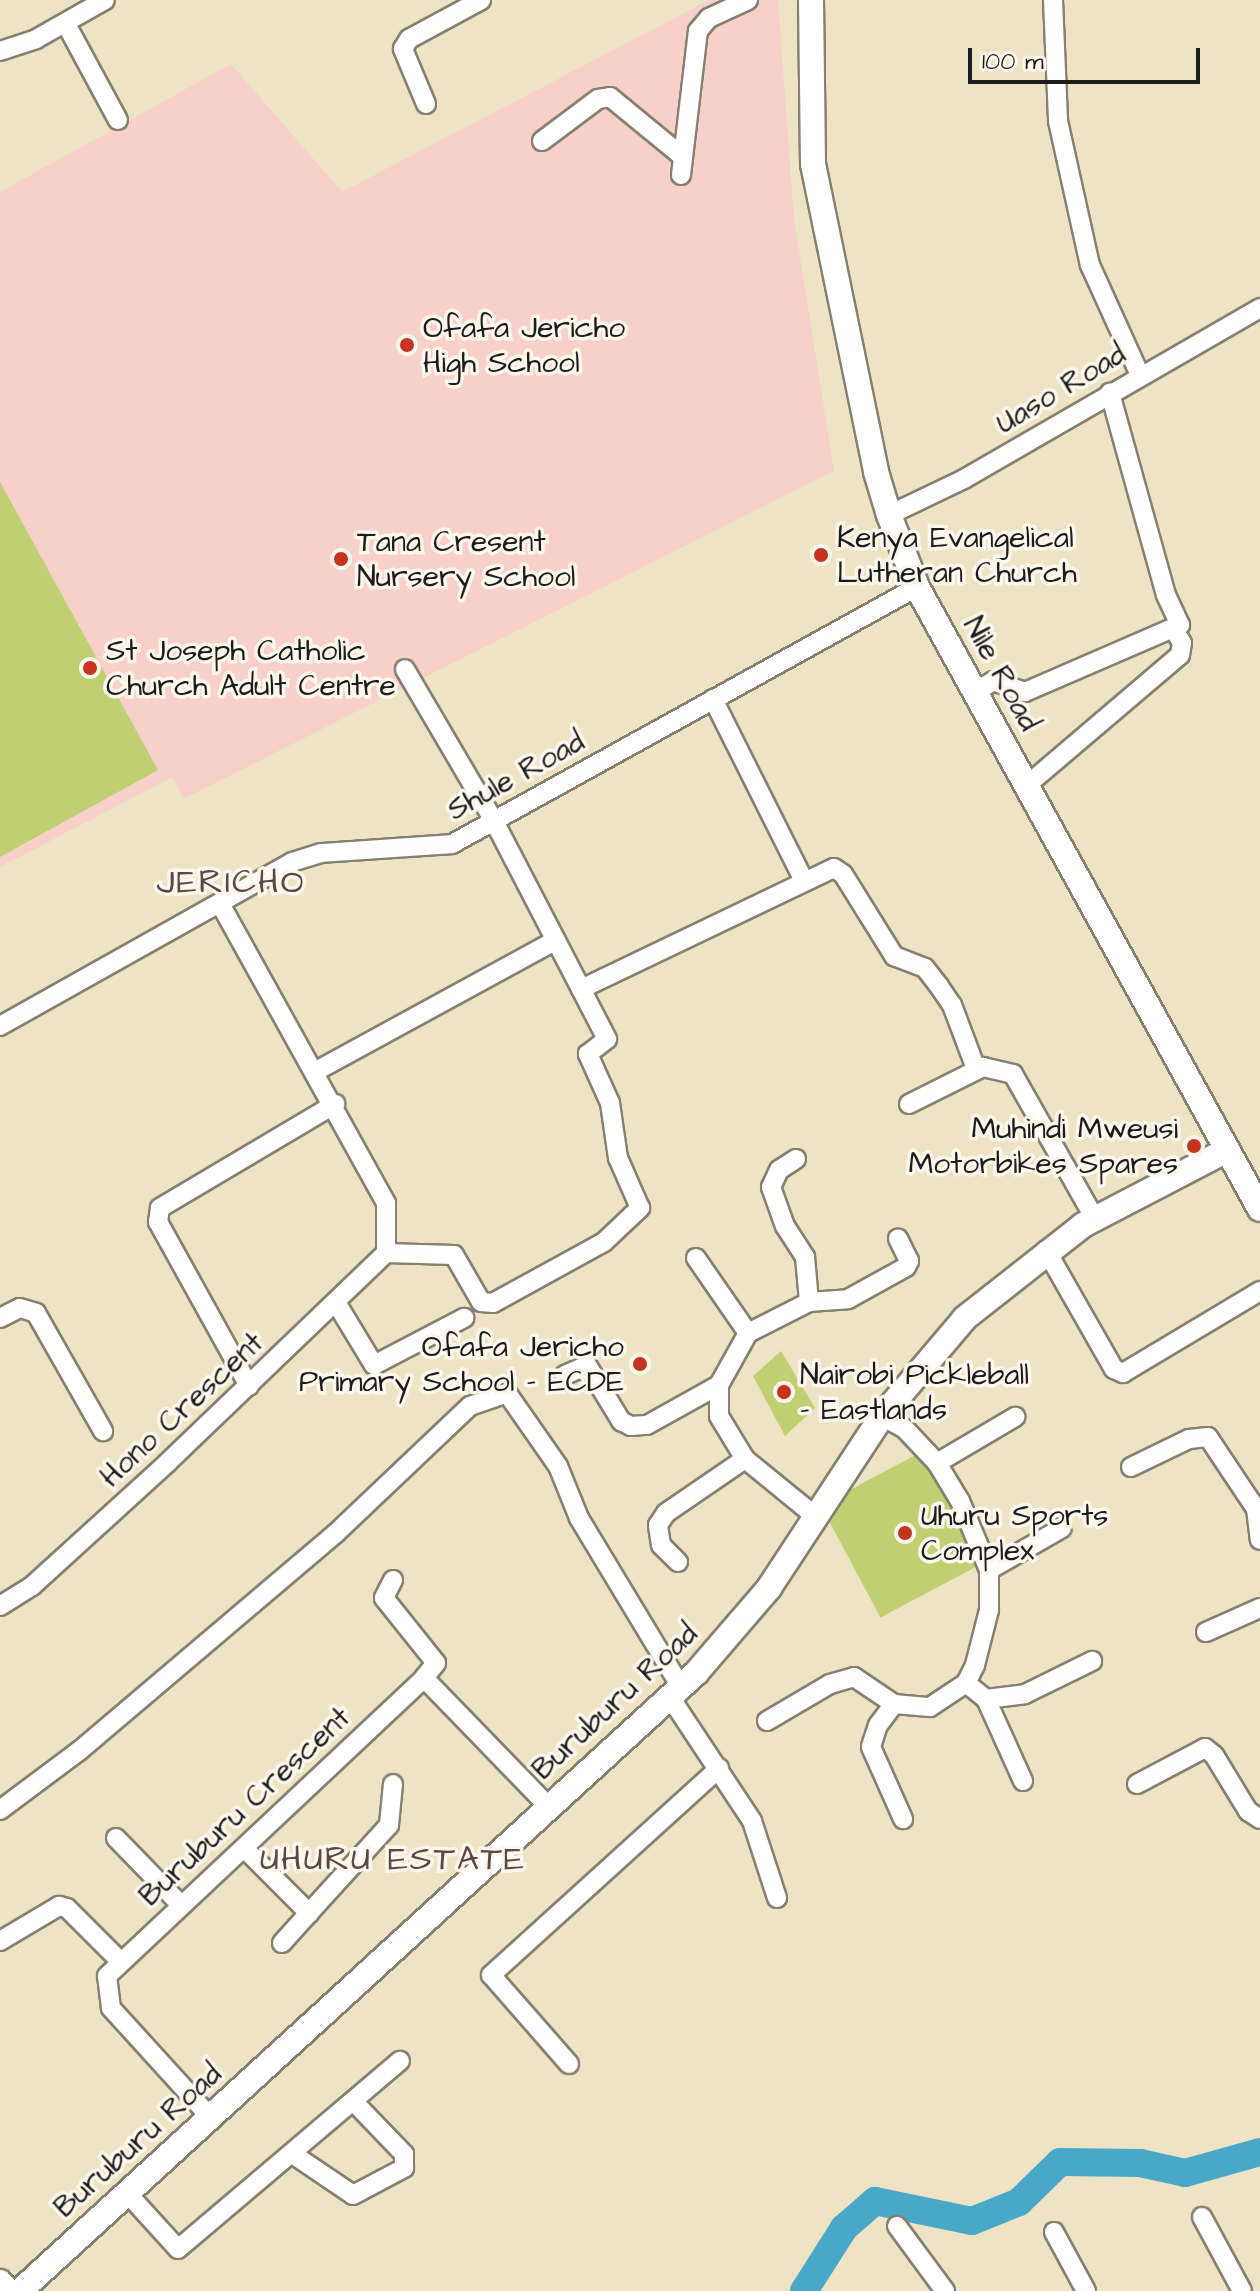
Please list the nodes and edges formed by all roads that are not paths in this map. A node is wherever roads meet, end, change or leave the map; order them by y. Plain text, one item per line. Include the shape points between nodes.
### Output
1 (105, 0) edge
2 (481, 0) edge
3 (748, 0) edge
4 (811, 0) edge
5 (1053, 0) edge
6 (66, 24) junction
7 (0, 51) edge
8 (426, 104) dead end
9 (118, 120) dead end
10 (542, 141) dead end
11 (1260, 308) edge
12 (1140, 375) junction
13 (1110, 393) junction
14 (889, 515) junction
15 (917, 587) junction
16 (1174, 629) junction
17 (405, 669) dead end
18 (975, 692) junction
19 (713, 699) junction
20 (1026, 786) junction
21 (494, 821) junction
22 (803, 879) junction
23 (220, 903) junction
24 (556, 940) junction
25 (581, 989) junction
26 (0, 1026) edge
27 (976, 1069) junction
28 (316, 1071) junction
29 (335, 1104) junction
30 (909, 1104) dead end
31 (1225, 1151) junction
32 (796, 1159) dead end
33 (1260, 1209) edge
34 (1095, 1219) junction
35 (898, 1238) dead end
36 (1046, 1250) junction
37 (386, 1253) junction
38 (696, 1258) dead end
39 (1260, 1291) edge
40 (809, 1302) junction
41 (337, 1304) junction
42 (0, 1318) edge
43 (464, 1318) dead end
44 (748, 1333) junction
45 (565, 1375) dead end
46 (719, 1385) junction
47 (249, 1386) junction
48 (882, 1416) junction
49 (1015, 1417) dead end
50 (103, 1431) dead end
51 (745, 1459) junction
52 (937, 1463) junction
53 (1131, 1467) dead end
54 (1258, 1508) edge
55 (815, 1516) junction
56 (1062, 1528) dead end
57 (1260, 1540) edge
58 (678, 1562) dead end
59 (989, 1570) junction
60 (393, 1580) dead end
61 (0, 1606) edge
62 (1260, 1608) edge
63 (1206, 1632) dead end
64 (1092, 1661) dead end
65 (424, 1678) junction
66 (966, 1683) junction
67 (675, 1692) junction
68 (986, 1699) junction
69 (894, 1704) junction
70 (767, 1721) dead end
71 (719, 1768) junction
72 (1023, 1781) dead end
73 (393, 1784) dead end
74 (1137, 1784) dead end
75 (549, 1807) junction
76 (0, 1810) edge
77 (903, 1819) dead end
78 (1260, 1819) edge
79 (116, 1838) dead end
80 (245, 1849) junction
81 (777, 1898) dead end
82 (181, 1905) junction
83 (309, 1913) junction
84 (0, 1941) edge
85 (282, 1943) dead end
86 (119, 1960) junction
87 (400, 2061) dead end
88 (569, 2064) dead end
89 (354, 2102) junction
90 (211, 2118) junction
91 (294, 2155) junction
92 (128, 2194) junction
93 (1202, 2217) dead end
94 (897, 2226) dead end
95 (1054, 2232) dead end
96 (0, 2282) edge
97 (8, 2291) edge
98 (20, 2291) edge
99 (945, 2291) edge
100 (1086, 2291) edge
101 (1242, 2291) edge

1 - 6 street
2 - 8 street via 409,39 403,49
3 - 10 street via 709,18 698,31 682,166 610,97 598,99
4 - 14 street, Nile Road via 808,97 813,164
5 - 12 street via 1058,121 1090,265
6 - 7 street
6 - 9 street
11 - 12 street, Uaso Road
12 - 13 street, Uaso Road
13 - 14 street, Uaso Road via 964,479
13 - 16 street via 1166,595 1181,621
14 - 15 street, Nile Road
15 - 18 street, Nile Road
15 - 19 street, Shule Road
16 - 18 street via 1025,692 993,681
16 - 20 street via 1182,643 1180,655
17 - 21 street
18 - 20 street, Nile Road
19 - 21 street, Shule Road
19 - 22 street
20 - 31 street, Nile Road
21 - 23 street, Shule Road via 433,848 321,853 261,877
21 - 24 street
22 - 25 street
22 - 27 street via 828,868 843,874 894,956 925,968 952,1005
23 - 26 street, Shule Road
23 - 28 street
24 - 25 street
24 - 28 street
25 - 37 street via 607,1039 588,1054 610,1103 618,1158 639,1212 604,1242 487,1304 454,1255
27 - 30 street
27 - 34 street via 993,1067 1013,1074
28 - 29 street
29 - 37 street via 386,1203
29 - 47 street via 160,1208 158,1222
31 - 33 street, Nile Road
31 - 34 street, Buruburu Road
32 - 40 street via 779,1170 771,1187 785,1226 805,1257
34 - 36 street, Buruburu Road
35 - 40 street via 909,1261 906,1267 848,1299
36 - 39 street via 1114,1369 1123,1373
36 - 48 street, Buruburu Road via 965,1318
37 - 41 street, Hono Crescent
38 - 44 street
40 - 44 street
41 - 43 street via 374,1365
41 - 47 street, Hono Crescent
42 - 50 street via 20,1308 36,1313
44 - 46 street
45 - 46 street via 587,1365 621,1421 631,1426 647,1425
46 - 51 street via 719,1416
47 - 61 street, Hono Crescent via 32,1586
48 - 52 street via 905,1429
48 - 55 street, Buruburu Road
49 - 52 street
51 - 55 street
51 - 58 street via 666,1513 658,1525 661,1545
52 - 59 street via 960,1501
53 - 54 street via 1189,1439 1208,1437
54 - 57 street
55 - 67 street, Buruburu Road via 736,1631
56 - 59 street
59 - 66 street via 984,1640
60 - 65 street via 384,1598 436,1663
62 - 63 street
64 - 68 street via 1025,1694
65 - 75 street
65 - 80 street, Buruburu Crescent
66 - 68 street
66 - 69 street via 930,1707
67 - 71 street
67 - 75 street, Buruburu Road
67 - 76 street via 579,1518 558,1466 507,1393 470,1406 335,1534 79,1751
68 - 72 street
69 - 70 street via 866,1681 842,1679
69 - 77 street via 878,1725 871,1747
71 - 81 street via 752,1821
71 - 88 street via 491,1975
73 - 83 street via 389,1825
74 - 78 street via 1205,1748 1248,1811
75 - 90 street, Buruburu Road
79 - 82 street
80 - 82 street, Buruburu Crescent
80 - 83 street
82 - 86 street, Buruburu Crescent
83 - 85 street
84 - 86 street via 59,1906
86 - 90 street via 107,1976 111,2008
87 - 89 street
89 - 91 street
89 - 91 street via 404,2154 404,2168 353,2195
90 - 92 street, Buruburu Road
91 - 92 street via 178,2249
92 - 98 street, Buruburu Road
93 - 101 street
94 - 99 street
95 - 100 street
96 - 97 street

